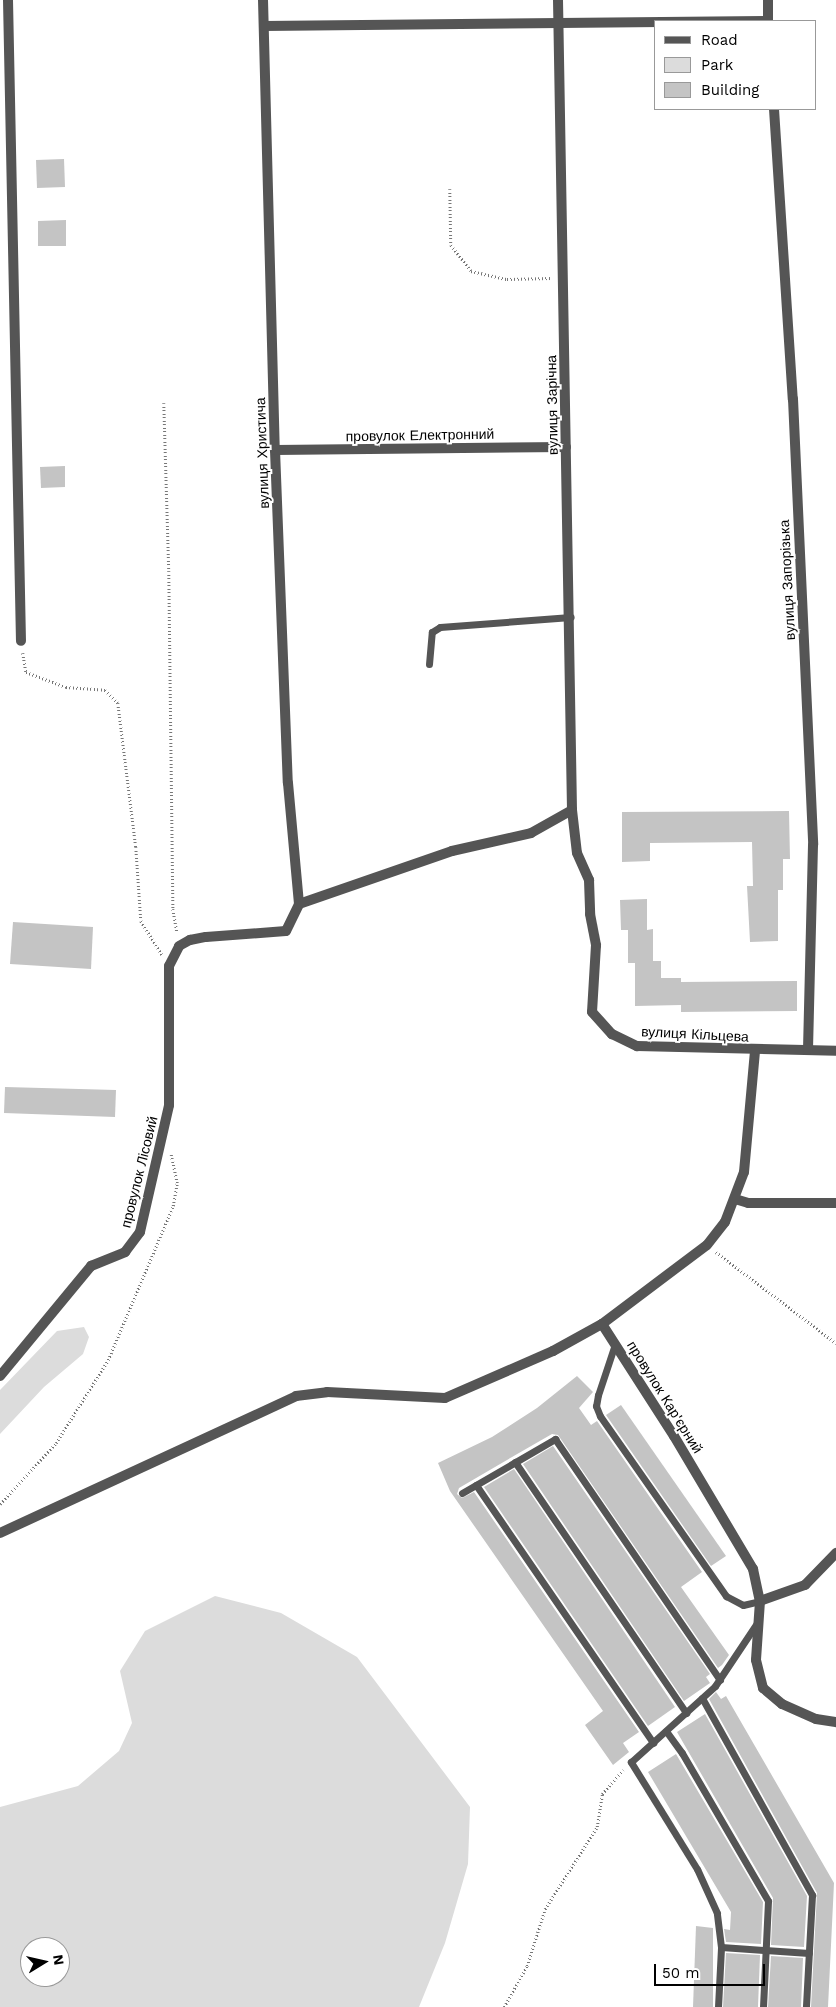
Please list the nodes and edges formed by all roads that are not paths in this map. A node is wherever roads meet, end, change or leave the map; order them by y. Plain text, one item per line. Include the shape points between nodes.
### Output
1 (8, 0) edge
2 (263, 0) edge
3 (558, 0) edge
4 (768, 0) edge
5 (768, 20) edge
6 (654, 21) edge
7 (559, 24) junction
8 (264, 26) junction
9 (774, 110) edge
10 (566, 447) junction
11 (275, 450) junction
12 (571, 617) junction
13 (22, 641) road end
14 (429, 664) dead end
15 (572, 810) junction
16 (298, 904) junction
17 (808, 1050) junction
18 (755, 1051) junction
19 (836, 1051) edge
20 (735, 1199) junction
21 (836, 1203) edge
22 (602, 1324) junction
23 (615, 1344) junction
24 (0, 1376) edge
25 (515, 1462) junction
26 (476, 1484) junction
27 (462, 1493) dead end
28 (0, 1533) edge
29 (836, 1553) edge
30 (760, 1601) junction
31 (759, 1618) junction
32 (720, 1680) junction
33 (702, 1698) junction
34 (686, 1713) junction
35 (836, 1722) edge
36 (666, 1731) junction
37 (653, 1742) junction
38 (721, 1947) junction
39 (765, 1950) junction
40 (809, 1953) junction
41 (718, 2007) edge
42 (762, 2007) edge
43 (806, 2007) edge

1 - 13 street
2 - 8 street, вулиця Христича
3 - 7 street, вулиця Зарічна
4 - 5 street
6 - 7 street
7 - 8 street
7 - 10 street, вулиця Зарічна
8 - 11 street, вулиця Христича
9 - 17 street, вулиця Запорізька via 793,399 813,845
10 - 11 street, провулок Електронний
10 - 12 street, вулиця Зарічна
11 - 16 street, вулиця Христича via 288,783
12 - 14 lane via 440,627 432,632
12 - 15 street, вулиця Зарічна
15 - 16 street via 531,834 452,851
15 - 18 street, вулиця Кільцева via 576,853 589,880 590,914 596,945 592,1012 612,1034 638,1046
16 - 24 street, провулок Лісовий via 286,931 206,937 179,946 169,966 169,1105 144,1220 133,1244 115,1259 91,1266 15,1362
17 - 18 street, вулиця Кільцева
17 - 19 street, вулиця Кільцева
18 - 20 street via 747,1148
20 - 21 street via 748,1203
20 - 22 street via 725,1222 707,1245
22 - 23 street, провулок Кар'єрний
22 - 28 street via 553,1351 445,1398 327,1392 296,1396
23 - 30 street, провулок Кар'єрний via 753,1569
23 - 30 lane via 598,1395 596,1406 600,1416 726,1596 743,1605
25 - 26 lane
25 - 32 lane via 555,1439
25 - 34 lane
26 - 27 lane
26 - 37 lane
29 - 30 street via 806,1586
30 - 31 street, провулок Кар'єрний
31 - 32 lane via 746,1644
31 - 35 street, провулок Кар'єрний via 756,1660 764,1688 782,1704 816,1719
32 - 33 lane
33 - 34 lane
33 - 40 lane via 812,1895
34 - 36 lane
36 - 37 lane
36 - 39 lane via 682,1752 768,1901
37 - 38 lane via 631,1762 697,1869 717,1913
38 - 39 lane
38 - 41 lane
39 - 40 lane
39 - 42 lane
40 - 43 lane

